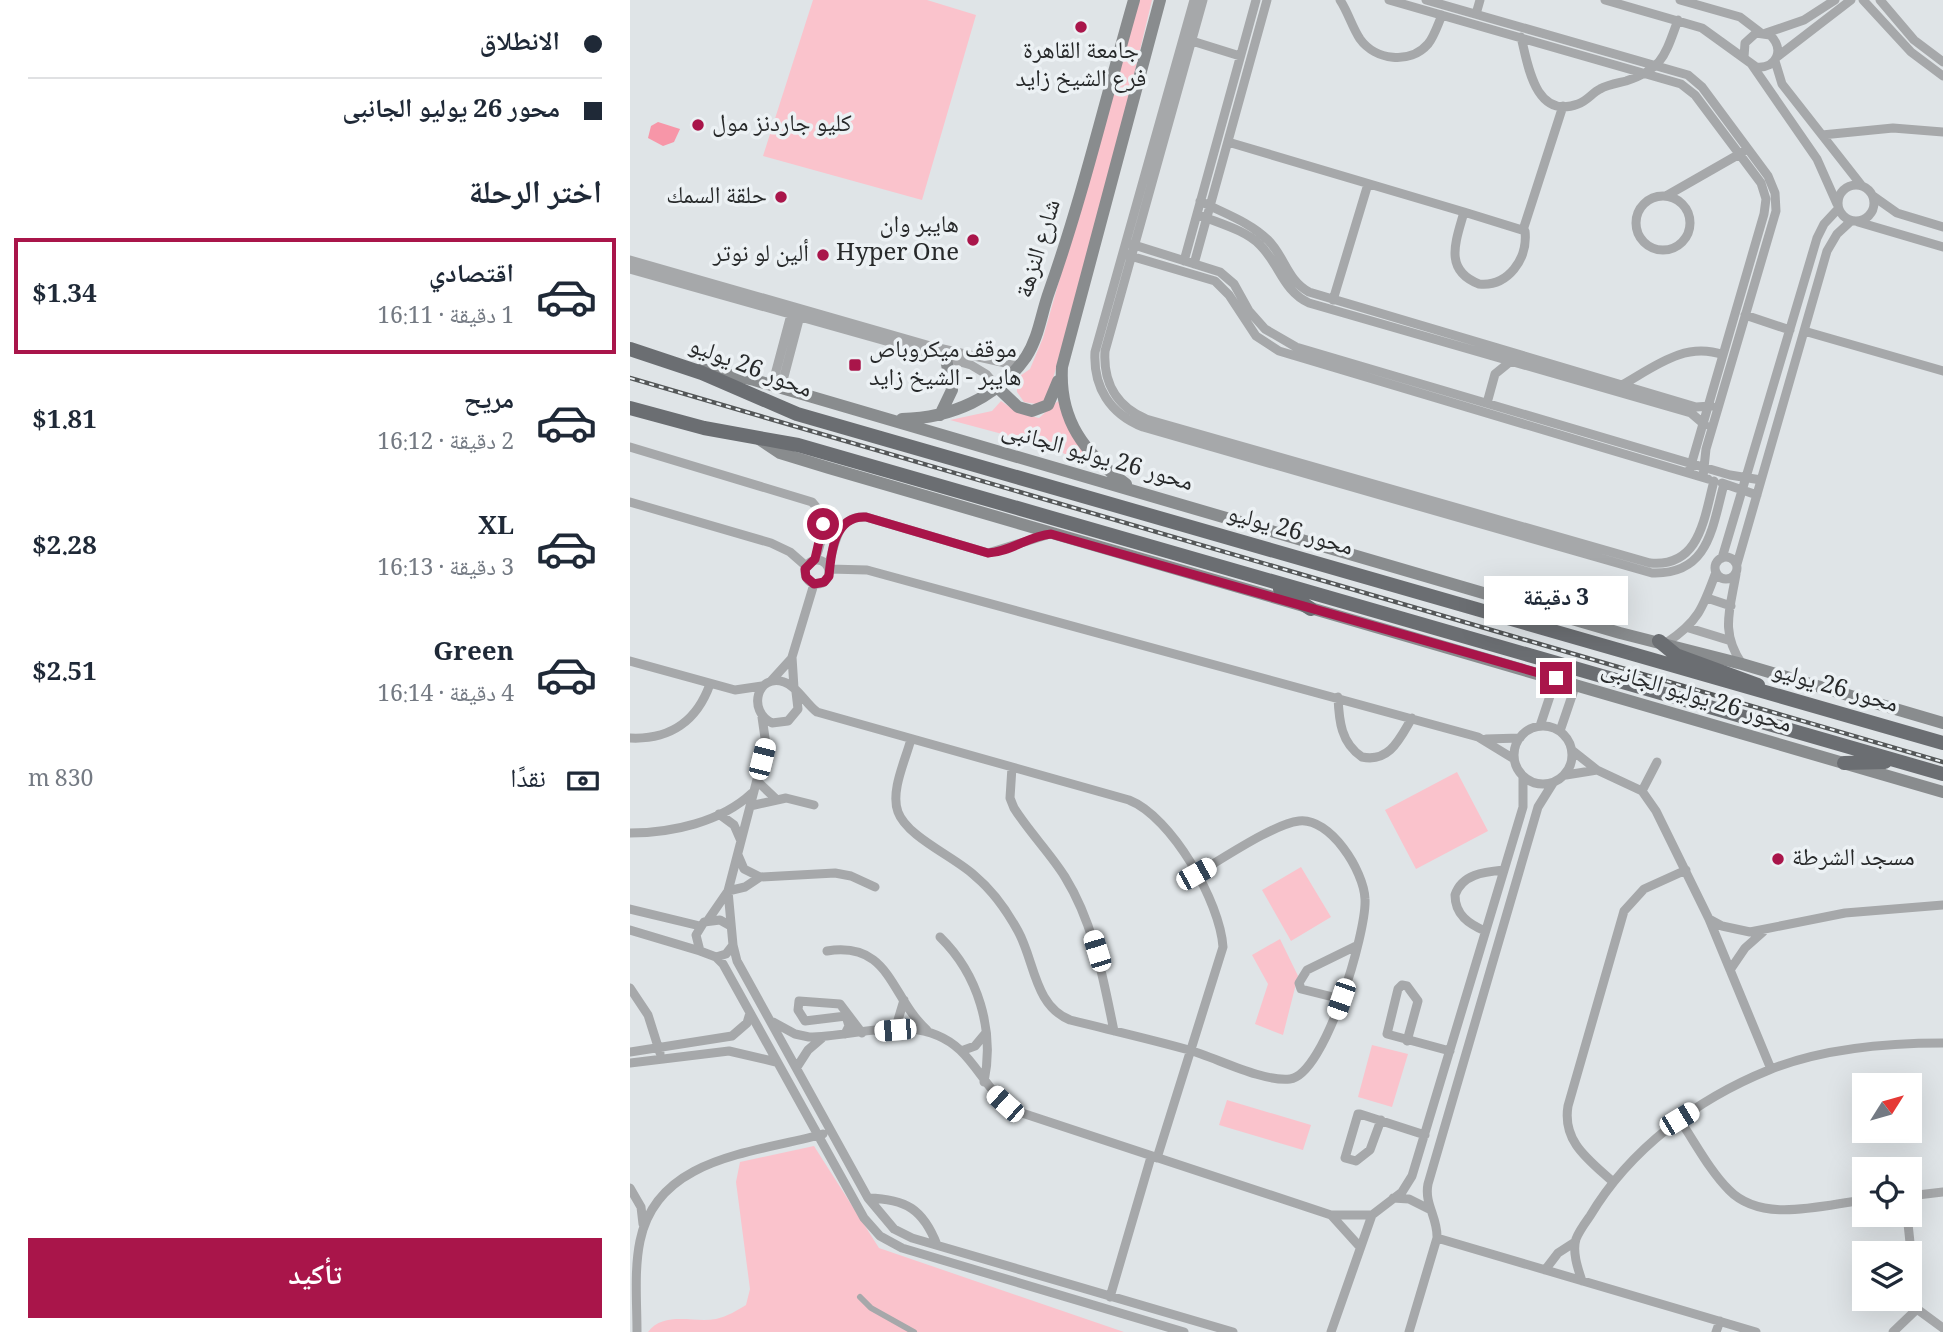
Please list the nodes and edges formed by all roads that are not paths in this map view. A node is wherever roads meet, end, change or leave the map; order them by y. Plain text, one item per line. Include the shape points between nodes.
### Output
1 (1134, 0) edge
2 (1160, 0) edge
3 (1194, 0) edge
4 (1203, 0) edge
5 (1256, 0) edge
6 (1267, 0) edge
7 (1340, 0) edge
8 (1389, 0) edge
9 (1426, 0) edge
10 (1480, 0) edge
11 (1605, 0) edge
12 (1680, 0) edge
13 (1835, 0) edge
14 (1851, 0) edge
15 (1863, 0) edge
16 (1880, 0) edge
17 (1476, 14) junction
18 (1442, 15) junction
19 (1678, 20) junction
20 (1763, 33) junction
21 (1521, 37) junction
22 (1192, 41) junction
23 (1240, 56) junction
24 (1744, 57) junction
25 (1776, 59) junction
26 (1943, 62) edge
27 (1659, 65) junction
28 (1752, 65) junction
29 (1648, 74) junction
30 (1943, 76) edge
31 (1563, 106) junction
32 (1943, 132) edge
33 (1822, 135) junction
34 (1228, 142) junction
35 (1744, 151) junction
36 (1368, 184) junction
37 (1862, 186) junction
38 (1666, 196) junction
39 (1873, 196) junction
40 (1200, 201) junction
41 (1210, 206) junction
42 (1838, 207) junction
43 (1464, 212) junction
44 (1196, 214) junction
45 (1207, 218) junction
46 (1854, 221) junction
47 (1943, 227) edge
48 (1523, 230) junction
49 (1130, 244) junction
50 (1943, 247) edge
51 (1127, 255) junction
52 (630, 260) edge
53 (1184, 261) junction
54 (1194, 264) junction
55 (630, 269) edge
56 (1333, 300) junction
57 (796, 312) junction
58 (1745, 315) junction
59 (1790, 330) junction
60 (1804, 331) junction
61 (883, 337) junction
62 (630, 349) edge
63 (1483, 353) junction
64 (1723, 355) junction
65 (946, 359) junction
66 (1511, 361) junction
67 (683, 366) junction
68 (1019, 366) junction
69 (1062, 367) junction
70 (1943, 372) edge
71 (1495, 374) junction
72 (1622, 385) junction
73 (776, 387) junction
74 (997, 387) junction
75 (1488, 403) junction
76 (1713, 407) junction
77 (630, 408) edge
78 (940, 415) junction
79 (889, 419) junction
80 (1134, 419) junction
81 (1708, 426) junction
82 (756, 437) junction
83 (630, 447) edge
84 (1692, 462) junction
85 (1705, 466) junction
86 (1689, 472) junction
87 (1703, 477) junction
88 (1748, 477) junction
89 (1762, 480) junction
90 (1714, 481) junction
91 (1724, 484) junction
92 (1133, 489) junction
93 (1743, 490) junction
94 (1757, 495) junction
95 (630, 502) edge
96 (1051, 534) junction
97 (1723, 558) junction
98 (815, 559) junction
99 (806, 566) junction
100 (829, 568) junction
101 (1736, 569) junction
102 (1716, 572) junction
103 (1267, 581) junction
104 (814, 584) junction
105 (1707, 598) junction
106 (1731, 606) junction
107 (1311, 609) junction
108 (1689, 628) junction
109 (1728, 640) junction
110 (1663, 642) junction
111 (792, 657) junction
112 (630, 661) edge
113 (1742, 664) junction
114 (1556, 678) junction
115 (710, 684) junction
116 (767, 684) junction
117 (1576, 684) junction
118 (735, 690) junction
119 (795, 690) junction
120 (1770, 695) junction
121 (1338, 697) junction
122 (759, 712) junction
123 (817, 712) junction
124 (1412, 718) junction
125 (788, 721) junction
126 (1943, 723) edge
127 (1540, 726) junction
128 (1560, 731) junction
129 (630, 738) edge
130 (1520, 738) junction
131 (911, 739) junction
132 (1484, 739) junction
133 (1943, 743) edge
134 (765, 745) junction
135 (1573, 751) junction
136 (1514, 759) junction
137 (1657, 762) dead end
138 (1899, 762) junction
139 (1844, 764) junction
140 (1012, 767) junction
141 (1597, 770) junction
142 (1943, 774) edge
143 (1566, 775) junction
144 (1523, 776) junction
145 (757, 781) junction
146 (1553, 783) junction
147 (1642, 791) junction
148 (754, 792) junction
149 (1943, 792) edge
150 (776, 799) junction
151 (814, 804) dead end
152 (750, 806) junction
153 (719, 814) junction
154 (630, 833) edge
155 (741, 841) junction
156 (737, 854) junction
157 (1504, 870) junction
158 (1686, 870) junction
159 (1196, 874) junction
160 (760, 877) junction
161 (875, 887) dead end
162 (728, 891) junction
163 (1943, 905) edge
164 (630, 909) edge
165 (1709, 919) junction
166 (704, 923) junction
167 (729, 925) junction
168 (630, 930) edge
169 (1765, 930) junction
170 (1486, 931) junction
171 (940, 937) dead end
172 (733, 945) junction
173 (1356, 946) junction
174 (700, 951) junction
175 (827, 951) dead end
176 (716, 957) junction
177 (1730, 970) junction
178 (630, 988) edge
179 (1341, 999) junction
180 (904, 1000) junction
181 (750, 1013) junction
182 (847, 1014) junction
183 (770, 1019) junction
184 (895, 1030) junction
185 (927, 1030) junction
186 (1114, 1031) junction
187 (862, 1033) junction
188 (845, 1034) junction
189 (985, 1034) junction
190 (823, 1037) junction
191 (1407, 1041) junction
192 (1943, 1044) edge
193 (659, 1047) junction
194 (961, 1051) junction
195 (1191, 1051) junction
196 (1450, 1051) junction
197 (630, 1052) edge
198 (661, 1058) junction
199 (776, 1062) junction
200 (630, 1063) edge
201 (797, 1067) junction
202 (1771, 1069) junction
203 (984, 1082) junction
204 (1679, 1119) junction
205 (1381, 1120) junction
206 (831, 1132) junction
207 (818, 1135) junction
208 (1425, 1135) junction
209 (1154, 1157) junction
210 (1613, 1182) junction
211 (630, 1188) edge
212 (1943, 1192) edge
213 (1922, 1194) edge
214 (638, 1197) junction
215 (868, 1198) junction
216 (1393, 1198) junction
217 (660, 1199) junction
218 (1852, 1201) edge
219 (1430, 1210) junction
220 (1331, 1215) junction
221 (1372, 1215) junction
222 (643, 1227) junction
223 (1437, 1238) junction
224 (1575, 1241) junction
225 (937, 1245) junction
226 (1360, 1247) junction
227 (1545, 1270) junction
228 (1581, 1281) junction
229 (860, 1297) dead end
230 (1110, 1297) junction
231 (1915, 1311) edge
232 (1920, 1311) edge
233 (1720, 1321) junction
234 (1943, 1328) edge
235 (637, 1332) edge
236 (914, 1332) edge
237 (1184, 1332) edge
238 (1233, 1332) edge
239 (1331, 1332) edge
240 (1409, 1332) edge
241 (1716, 1332) edge
242 (1756, 1332) edge
243 (1893, 1332) edge

1 - 68 main road, شارع النزهة via 1035,341
2 - 69 main road
3 - 49 street
4 - 22 street
5 - 23 street
6 - 34 street
7 - 18 street via 1365,44 1392,58 1424,48
8 - 18 street
9 - 17 street
10 - 17 street
11 - 19 street
12 - 20 street via 1740,17
13 - 20 street via 1804,20
14 - 25 street
15 - 30 street via 1911,51
16 - 26 street via 1914,40
17 - 27 street
18 - 21 street
19 - 24 street via 1709,32
19 - 27 street
20 - 24 street via 1748,39
20 - 25 street via 1777,43
21 - 29 street
21 - 31 street via 1537,92
22 - 23 street
22 - 49 street
23 - 40 street
24 - 28 street
25 - 28 street via 1766,67
25 - 33 street via 1782,84
27 - 29 street
27 - 35 street via 1696,80
28 - 42 street via 1817,159
29 - 31 street
29 - 35 street via 1672,79 1688,89
31 - 48 street
32 - 33 street via 1893,128
33 - 37 street
34 - 36 street
34 - 41 street
35 - 38 street
35 - 58 street via 1769,176 1776,202
35 - 64 street via 1761,183 1765,207
36 - 43 street
36 - 56 street
37 - 39 street
37 - 42 street via 1843,190
38 - 38 street via 1643,205 1636,221 1646,244 1663,250 1680,244 1689,228 1686,210
39 - 46 street via 1866,219
39 - 47 street via 1897,213
40 - 41 street
40 - 44 street
41 - 45 street
41 - 56 street via 1268,241 1303,288
42 - 46 street
42 - 59 street via 1820,231
43 - 48 street
43 - 48 street via 1452,251 1463,275 1479,284 1496,283 1511,274 1526,235
44 - 45 street
44 - 53 street
45 - 54 street
45 - 63 street via 1255,240 1299,298
46 - 50 street
46 - 60 street via 1837,234 1827,251
49 - 51 street
49 - 53 street
51 - 80 street via 1094,363 1108,403
51 - 86 street via 1215,281 1247,326 1279,351
52 - 57 street
53 - 54 street
54 - 75 street via 1228,277 1256,320 1285,342
55 - 57 street
56 - 72 street
57 - 61 street
57 - 73 street
58 - 59 street
58 - 76 street
59 - 88 street
60 - 70 street
60 - 89 street
61 - 65 street
61 - 68 street
62 - 67 highway, محور 26 يوليو
63 - 66 street
63 - 71 street
64 - 72 street via 1706,350 1679,353
64 - 76 street
65 - 74 street via 976,368
65 - 78 main road via 952,390
66 - 71 street
66 - 81 street via 1690,413
67 - 73 main road, محور 26 يوليو الجانبى
67 - 120 highway, محور 26 يوليو via 797,414
68 - 74 main road, شارع النزهة
69 - 74 main road via 1052,400 1037,410 1018,407
69 - 92 main road via 1064,406 1077,438 1099,464
71 - 75 street
72 - 76 street via 1696,407
73 - 79 main road, محور 26 يوليو الجانبى
74 - 78 main road, شارع النزهة
75 - 84 street
76 - 81 street
77 - 82 highway via 691,426
78 - 79 main road, شارع النزهة
79 - 92 main road, محور 26 يوليو الجانبى
80 - 90 street via 1650,563 1680,559 1694,546
80 - 91 street via 1652,573 1681,569 1704,551
81 - 84 street
81 - 85 street
82 - 96 main road, محور 26 يوليو الجانبى via 786,455
82 - 103 highway via 798,445
83 - 98 street via 812,502 823,524
84 - 85 street
84 - 86 street
85 - 87 street
85 - 88 street
86 - 87 street
87 - 90 street
88 - 89 street
88 - 93 street
89 - 94 street
90 - 91 street
91 - 93 street
92 - 110 main road, محور 26 يوليو الجانبى via 1620,634
93 - 94 street
93 - 97 street
94 - 101 street
95 - 99 street via 771,543
96 - 100 street via 988,553 854,517 841,526
96 - 107 main road, محور 26 يوليو الجانبى
97 - 101 street via 1729,558
97 - 102 street
98 - 99 street
98 - 100 street
99 - 104 street via 806,577
100 - 104 street via 824,582
100 - 121 street via 866,570
101 - 102 street via 1727,579
101 - 106 street
102 - 105 street
103 - 107 highway
103 - 138 highway
104 - 111 street
105 - 106 street
105 - 108 street
106 - 109 street
107 - 114 main road, محور 26 يوليو الجانبى
108 - 109 street
108 - 110 street
109 - 113 street
110 - 113 main road, محور 26 يوليو الجانبى
110 - 120 highway via 1672,653 1749,680
111 - 116 street
111 - 119 street
112 - 115 street
113 - 126 main road, محور 26 يوليو الجانبى
114 - 117 main road, محور 26 يوليو الجانبى
114 - 127 street
115 - 118 street
115 - 129 street via 687,723 660,737
116 - 118 street
116 - 119 street via 783,681
116 - 122 street via 757,695
117 - 128 street
117 - 139 main road, محور 26 يوليو الجانبى
118 - 122 street
119 - 123 street
119 - 125 street via 799,704
120 - 133 highway, محور 26 يوليو
121 - 124 street
121 - 124 street via 1345,740 1362,757 1378,759 1387,754
122 - 125 street via 772,723
122 - 134 street
123 - 125 street
123 - 131 street
124 - 132 street
125 - 134 street
127 - 128 street
127 - 130 street
128 - 135 street
130 - 132 street
130 - 136 street
131 - 140 street
131 - 186 street via 896,797 904,823 959,863 997,899 1026,946 1041,994 1050,1007 1070,1020
132 - 136 street
134 - 145 street
135 - 141 street
135 - 143 street
136 - 144 street
137 - 147 street
138 - 139 highway
138 - 142 highway
139 - 149 main road, محور 26 يوليو الجانبى
140 - 159 street via 1140,805 1160,821
140 - 186 street via 1010,798 1014,807 1057,864 1085,915
141 - 143 street
141 - 147 street
143 - 146 street
144 - 146 street via 1543,785
144 - 157 street via 1523,807
145 - 148 street
145 - 150 street
146 - 219 street via 1538,807 1431,1172 1426,1193
147 - 158 street
148 - 152 street
148 - 153 street
150 - 151 street
150 - 152 street
152 - 155 street
153 - 154 street via 681,827
153 - 155 street via 734,825
155 - 156 street
156 - 160 street via 744,869
156 - 162 street
157 - 170 street
157 - 170 street via 1470,877 1455,895 1460,914
158 - 165 street
158 - 210 street via 1644,889 1624,911 1567,1106 1573,1143
159 - 173 street via 1292,822 1320,825 1334,835 1362,885 1365,909
159 - 195 street via 1217,916 1223,947
160 - 161 street via 835,873
160 - 162 street
162 - 166 street
162 - 167 street
163 - 169 street via 1845,913
164 - 166 street
165 - 169 street via 1736,931
165 - 177 street
166 - 167 street via 720,920
166 - 174 street via 696,940
167 - 172 street
168 - 174 street
169 - 177 street
170 - 196 street
171 - 189 street via 971,977
172 - 176 street
172 - 183 street via 737,961
173 - 179 street
173 - 179 street via 1307,970 1299,983 1301,989
174 - 176 street
175 - 180 street via 844,948 870,957 890,976
176 - 181 street
177 - 202 street
178 - 193 street via 648,1015
179 - 195 street via 1321,1051 1297,1077 1272,1077
180 - 184 street
180 - 185 street
181 - 193 street via 747,1023 732,1036
181 - 199 street
182 - 182 street via 833,1002 803,1000 797,1006 808,1022
182 - 187 street
182 - 188 street
183 - 190 street via 795,1034
183 - 201 street
184 - 185 street
184 - 187 street
185 - 194 street
186 - 195 street
187 - 188 street
188 - 190 street
189 - 194 street
189 - 203 street
190 - 201 street
191 - 191 street via 1386,1032 1402,985 1418,1001
191 - 196 street
192 - 202 street via 1844,1051
193 - 197 street
193 - 198 street
194 - 203 street
195 - 209 street
196 - 208 street
198 - 199 street via 729,1051
198 - 200 street
199 - 207 street
201 - 206 street
202 - 204 street
203 - 209 street via 1019,1112
204 - 210 street
204 - 218 street via 1721,1182 1751,1205 1776,1210
205 - 205 street via 1357,1114 1344,1157 1356,1161 1370,1151
205 - 208 street
206 - 207 street
206 - 215 street
207 - 217 street via 719,1158 687,1175
207 - 237 street via 864,1218 891,1243
208 - 216 street via 1408,1185
209 - 220 street
209 - 230 street
210 - 224 street
211 - 214 street
212 - 213 street
214 - 217 street via 653,1202
214 - 222 street
215 - 225 street via 894,1229
215 - 225 street via 898,1200 914,1208
216 - 219 street via 1409,1199
216 - 221 street
217 - 222 street
219 - 223 street
220 - 221 street
220 - 226 street
221 - 226 street
222 - 235 street
223 - 227 street
223 - 240 street
224 - 227 street
224 - 228 street
225 - 230 street
226 - 239 street
227 - 228 street
228 - 233 street
229 - 236 street
230 - 238 street
231 - 243 street
232 - 234 street
233 - 241 street
233 - 242 street

